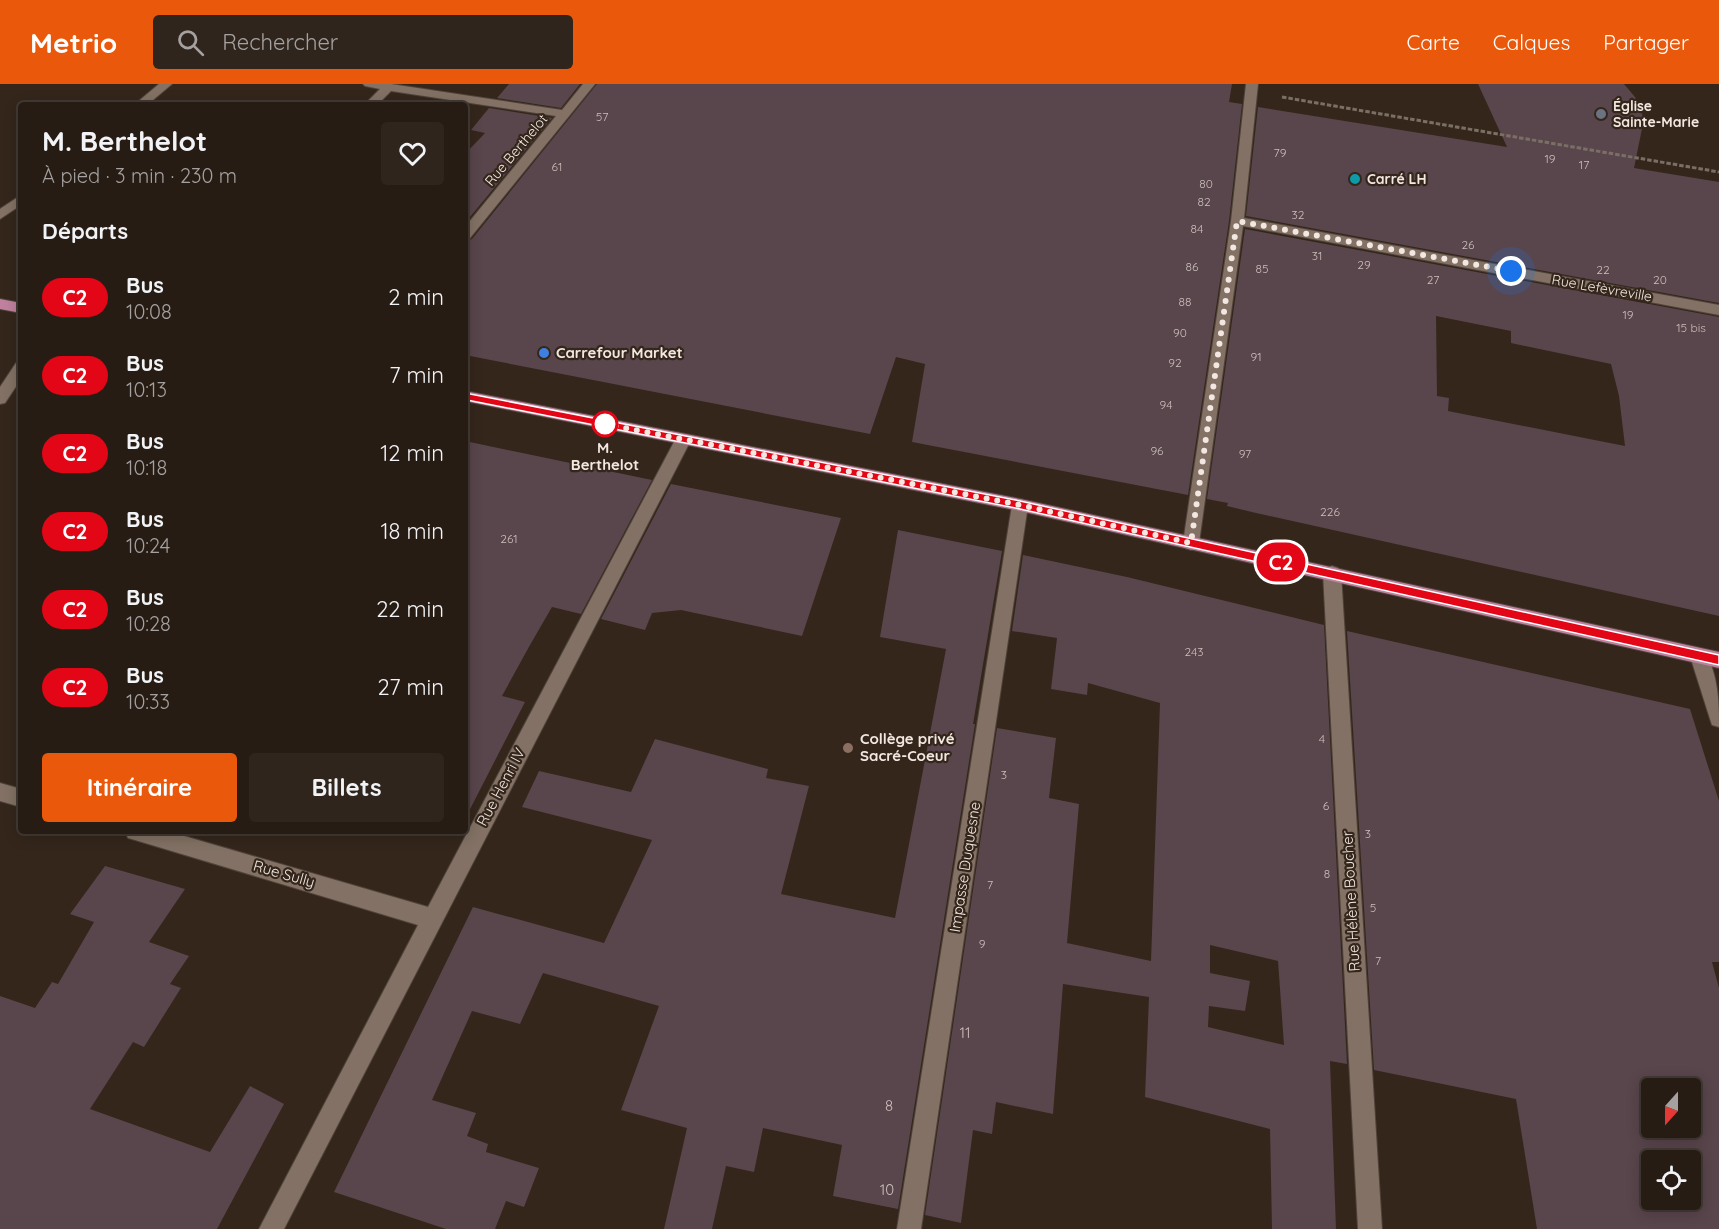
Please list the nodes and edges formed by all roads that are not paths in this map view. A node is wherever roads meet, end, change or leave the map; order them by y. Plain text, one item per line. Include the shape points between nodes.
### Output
1 (166, 84) edge
2 (369, 84) edge
3 (589, 84) edge
4 (388, 87) junction
5 (1251, 88) edge
6 (144, 102) edge
7 (373, 102) edge
8 (565, 114) junction
9 (18, 201) edge
10 (0, 215) edge
11 (1237, 221) junction
12 (468, 231) edge
13 (0, 304) edge
14 (18, 307) edge
15 (1719, 310) edge
16 (18, 372) edge
17 (468, 397) edge
18 (0, 399) edge
19 (683, 440) junction
20 (1020, 505) junction
21 (1191, 543) junction
22 (1332, 573) junction
23 (1698, 656) junction
24 (1719, 660) edge
25 (1719, 719) edge
26 (0, 792) edge
27 (18, 797) edge
28 (145, 834) edge
29 (432, 919) junction
30 (271, 1229) edge
31 (909, 1229) edge
32 (1370, 1229) edge

1 - 6 street
2 - 4 street
3 - 8 street, Rue Berthelot
4 - 7 street
4 - 8 street
5 - 11 street
8 - 12 street, Rue Berthelot
9 - 10 street
11 - 15 street, Rue Lefèvreville
11 - 21 street
13 - 14 main road
16 - 18 street
17 - 19 main road
19 - 20 main road
19 - 29 street, Rue Henri IV
20 - 21 main road
20 - 31 street, Impasse Duquesne
21 - 22 main road
22 - 23 main road
22 - 32 street, Rue Hélène Boucher
23 - 24 main road
23 - 25 street
26 - 27 street
28 - 29 street, Rue Sully
29 - 30 street, Rue Henri IV

